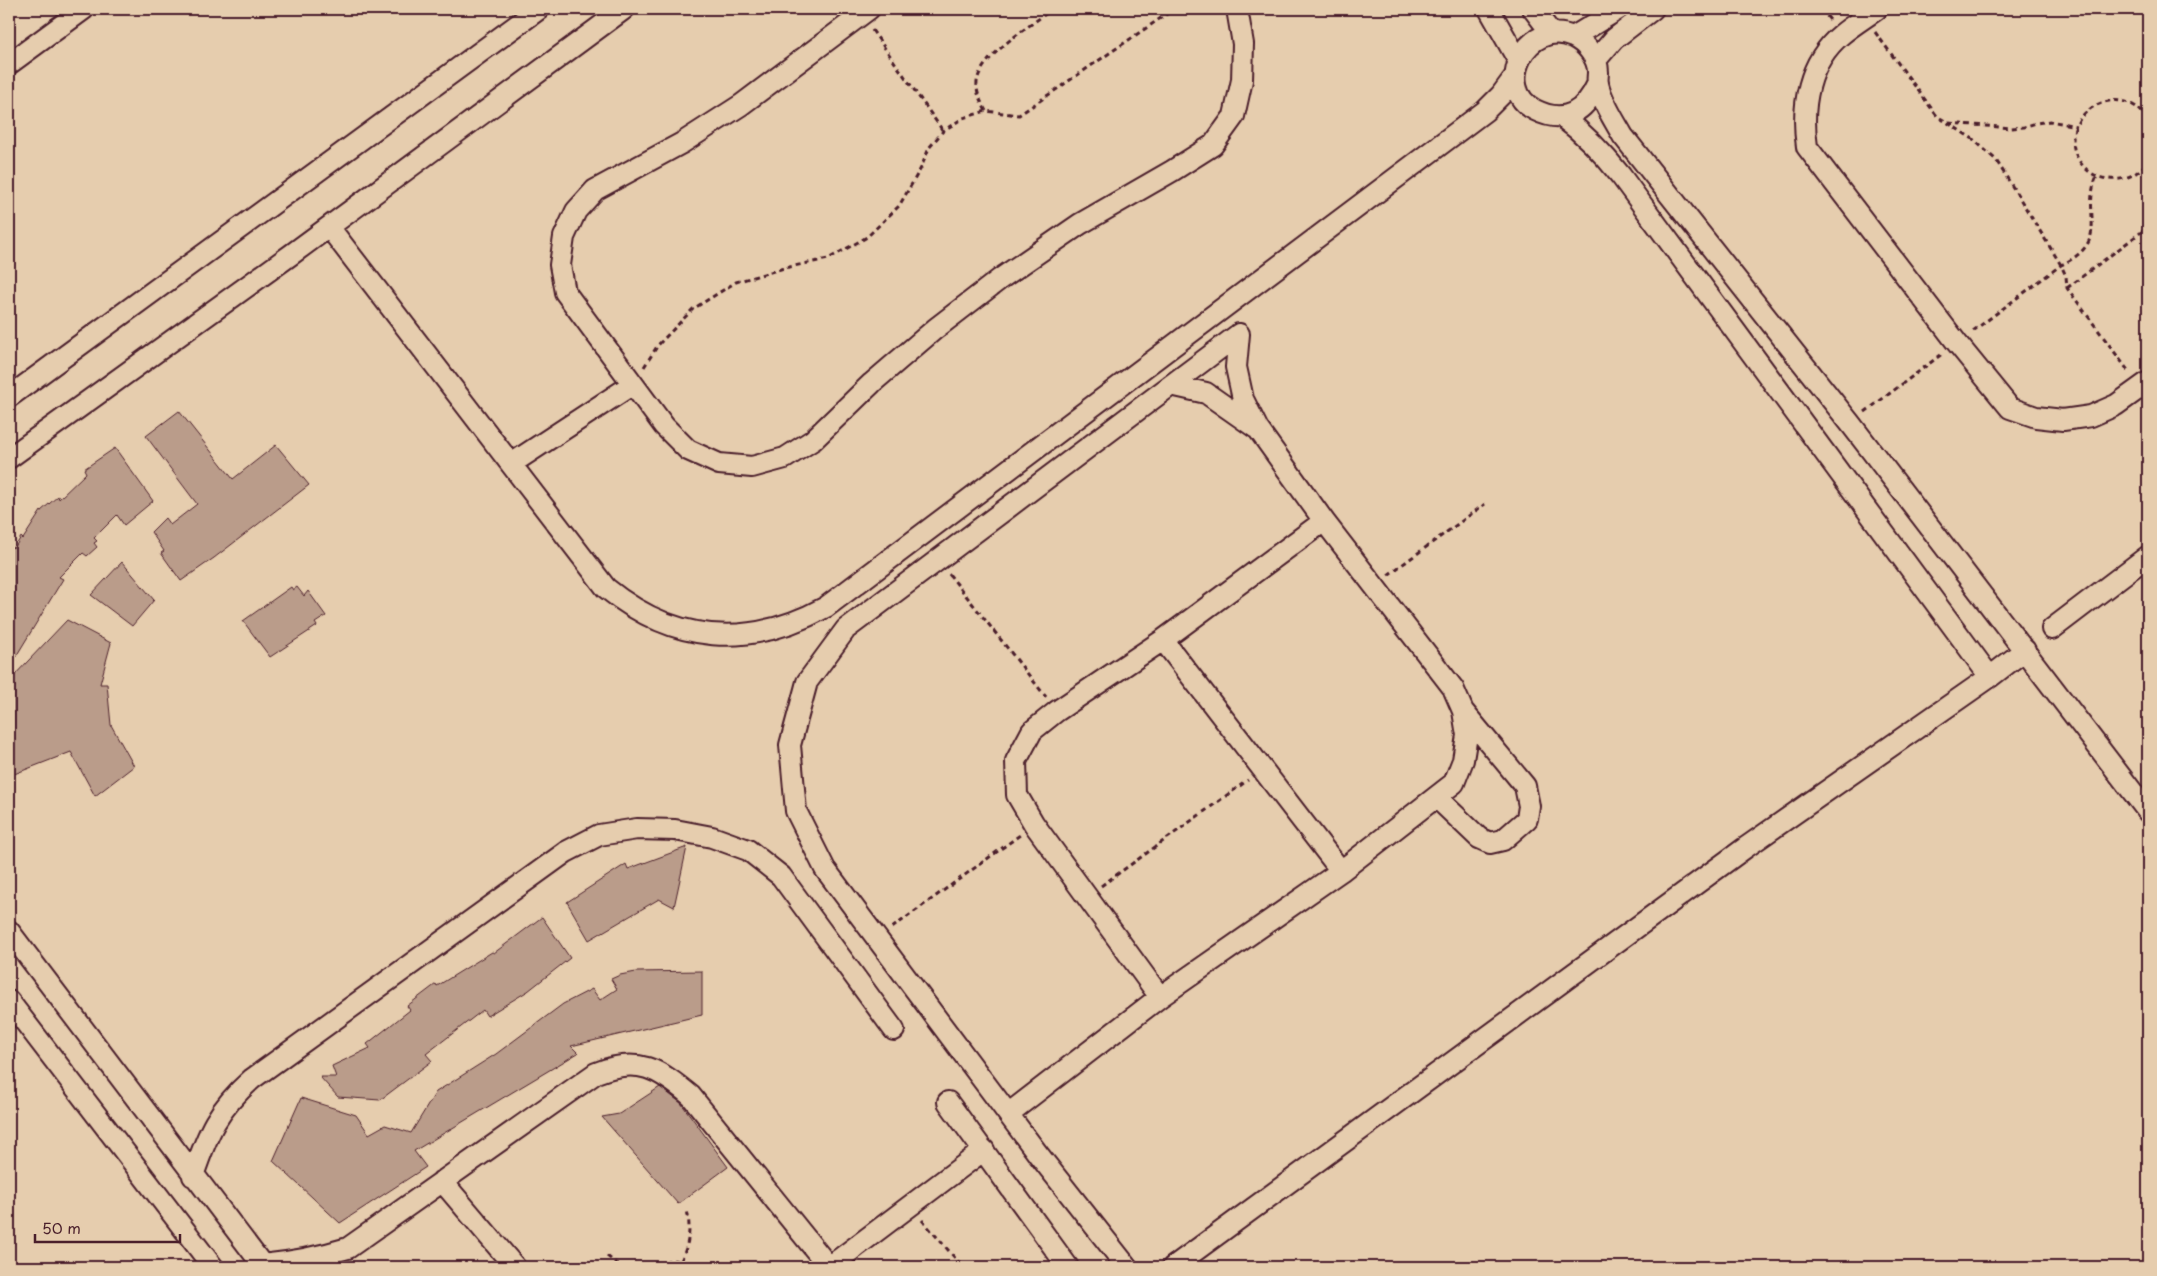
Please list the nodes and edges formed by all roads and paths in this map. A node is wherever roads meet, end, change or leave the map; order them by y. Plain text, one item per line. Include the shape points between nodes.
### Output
1 (84, 9) edge
2 (539, 9) edge
3 (624, 9) edge
4 (1052, 9) edge
5 (1174, 9) edge
6 (1236, 9) edge
7 (1489, 9) edge
8 (1533, 9) edge
9 (1619, 9) edge
10 (1653, 9) edge
11 (865, 12) edge
12 (1871, 13) edge
13 (1552, 34) junction
14 (1573, 37) junction
15 (1596, 60) junction
16 (9, 64) edge
17 (1517, 68) junction
18 (1598, 83) junction
19 (986, 111) junction
20 (1562, 116) junction
21 (2148, 120) edge
22 (1947, 123) junction
23 (2076, 126) junction
24 (943, 131) junction
25 (2148, 160) edge
26 (2097, 176) junction
27 (329, 227) junction
28 (2148, 227) edge
29 (2061, 265) junction
30 (2067, 288) junction
31 (633, 384) junction
32 (2144, 384) edge
33 (1171, 385) junction
34 (9, 397) edge
35 (1258, 429) junction
36 (9, 458) edge
37 (511, 464) junction
38 (1485, 504) dead end
39 (1324, 521) junction
40 (2148, 556) edge
41 (938, 560) junction
42 (1374, 585) junction
43 (2052, 629) dead end
44 (1163, 640) junction
45 (2025, 650) junction
46 (1990, 677) junction
47 (1057, 711) junction
48 (1463, 711) junction
49 (1262, 770) junction
50 (1436, 797) junction
51 (2148, 812) edge
52 (1034, 824) junction
53 (1341, 871) junction
54 (1086, 896) junction
55 (9, 931) edge
56 (877, 939) junction
57 (1160, 997) junction
58 (9, 1000) edge
59 (894, 1030) dead end
60 (948, 1102) dead end
61 (1008, 1114) junction
62 (984, 1150) junction
63 (193, 1176) junction
64 (442, 1181) junction
65 (910, 1206) junction
66 (688, 1210) dead end
67 (348, 1248) junction
68 (607, 1256) dead end
69 (681, 1261) junction
70 (263, 1266) edge
71 (212, 1267) edge
72 (336, 1267) edge
73 (515, 1267) edge
74 (621, 1267) edge
75 (657, 1267) edge
76 (689, 1267) edge
77 (829, 1267) edge
78 (963, 1267) edge
79 (1068, 1267) edge
80 (1127, 1267) edge
81 (1173, 1267) edge

1 - 16 street
2 - 34 street
3 - 27 street
4 - 19 path via 982,67 977,82 978,98
5 - 19 path via 1019,115
6 - 31 street via 1243,44 1242,80 1234,116 1213,145 1080,224 1000,279 935,328 812,440 785,458 752,467 719,464 688,450 664,426
7 - 17 street
8 - 13 street
9 - 14 street
10 - 15 street via 1614,39
11 - 24 path
11 - 31 street via 741,105 682,143 595,190 576,211 564,237 560,265 566,292
12 - 22 path via 1937,116
12 - 32 street via 1841,34 1813,74 1806,98 1804,123 1807,147 1956,343 2010,408 2036,418 2063,420 2091,416 2116,405
13 - 14 street
13 - 17 street via 1538,38 1526,47
14 - 15 street via 1586,46
15 - 18 street
17 - 20 street via 1519,93 1530,107 1546,115
17 - 37 street via 1501,95 1467,125 826,607 787,625 745,635 702,634 641,613 606,588
18 - 20 street via 1591,99 1578,111
18 - 45 street via 1623,136
19 - 24 path via 963,118
20 - 46 street via 1584,134 1615,169
21 - 23 path via 2131,104 2112,100 2094,105
22 - 23 path via 2024,128 2050,121
22 - 29 path via 1973,139 1996,160
23 - 26 path via 2074,143 2078,159
24 - 31 path via 929,148 899,206 867,237 828,259 736,282 693,308 658,345
25 - 26 path via 2138,172 2123,179
26 - 29 path via 2091,196 2093,232 2087,246 2076,258
27 - 36 street
27 - 37 street
28 - 30 path
29 - 30 path
30 - 32 path
31 - 37 street
33 - 35 street via 1206,393
33 - 35 street via 1238,334 1236,367 1241,391
33 - 41 street
35 - 39 street
38 - 42 path
39 - 42 street
39 - 44 street
40 - 43 street
41 - 47 path
41 - 56 street via 846,629 807,682 790,746 796,811 825,870
42 - 48 street via 1452,688
44 - 47 street
44 - 49 street
45 - 46 street
45 - 51 street
46 - 81 street via 1745,848
47 - 52 street via 1032,731 1016,761 1017,795
48 - 50 street via 1464,760 1454,783
48 - 50 street via 1526,786 1527,819 1503,840 1490,843 1479,838
49 - 53 street
49 - 54 path
50 - 53 street
52 - 54 street
52 - 56 path
53 - 57 street
54 - 57 street
55 - 63 street
56 - 61 street
57 - 61 street
58 - 71 street
59 - 63 street via 781,876 748,850 712,837 675,830 637,829 599,835 566,852 252,1079 217,1116
60 - 62 street
61 - 80 street
62 - 65 street
62 - 79 street
63 - 70 street
64 - 67 street
64 - 73 street
64 - 77 street via 596,1073 614,1066 634,1065 655,1070 672,1079 691,1096
65 - 77 street
65 - 78 path
66 - 69 path via 688,1245
67 - 70 street via 320,1257
67 - 72 street
68 - 74 path
69 - 75 path via 666,1261
69 - 76 path

